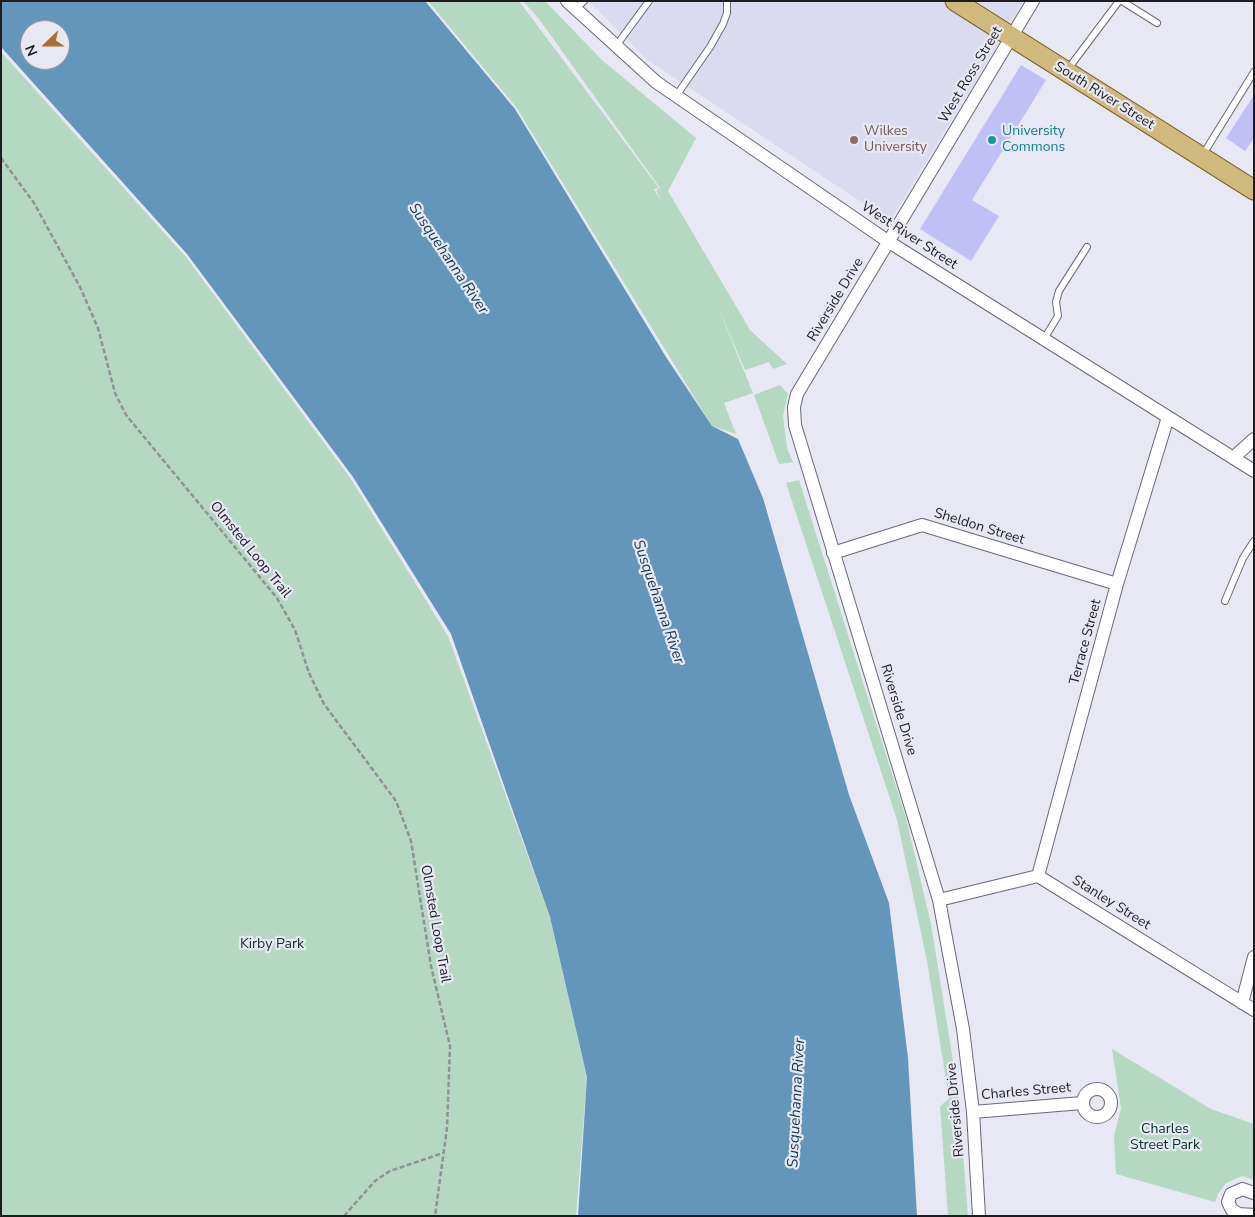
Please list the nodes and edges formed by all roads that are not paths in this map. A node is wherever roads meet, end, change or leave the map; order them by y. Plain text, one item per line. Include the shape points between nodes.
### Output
1 (649, 1) edge
2 (727, 1) edge
3 (955, 1) edge
4 (1033, 1) edge
5 (1120, 1) edge
6 (576, 4) edge
7 (1157, 22) dead end
8 (1010, 37) junction
9 (616, 46) junction
10 (1066, 72) junction
11 (1254, 72) edge
12 (676, 96) junction
13 (1202, 157) junction
14 (1254, 190) edge
15 (889, 242) junction
16 (1087, 247) dead end
17 (1044, 339) junction
18 (1168, 417) junction
19 (1254, 439) edge
20 (1233, 458) junction
21 (1254, 471) edge
22 (1254, 541) edge
23 (833, 553) junction
24 (1117, 584) junction
25 (1225, 601) dead end
26 (1038, 876) junction
27 (939, 900) junction
28 (1254, 957) edge
29 (1242, 1003) junction
30 (1254, 1010) edge
31 (1082, 1103) dead end
32 (973, 1112) junction
33 (1254, 1193) edge
34 (1254, 1215) edge
35 (979, 1216) edge

1 - 9 lane
2 - 12 lane via 723,24
3 - 8 main road, South River Street
4 - 8 street, West Ross Street
5 - 7 lane
5 - 10 lane
6 - 9 street, West River Street
8 - 10 main road, South River Street
8 - 15 street, West Ross Street
9 - 12 street, West River Street
10 - 13 main road, South River Street
11 - 13 lane
12 - 15 street, West River Street
13 - 14 main road, South River Street
15 - 17 street, West River Street
15 - 23 street, Riverside Drive via 797,394 795,425
16 - 17 lane via 1059,291 1056,302 1058,316
17 - 18 street, West River Street
18 - 20 street, West River Street
18 - 24 street, Terrace Street
19 - 20 street
20 - 21 street, West River Street
22 - 25 lane via 1243,558
23 - 24 street, Sheldon Street via 922,525
23 - 27 street, Riverside Drive
24 - 26 street, Terrace Street
26 - 27 street
26 - 29 street, Stanley Street
27 - 32 street, Riverside Drive via 963,1029
28 - 29 street
29 - 30 street, Stanley Street
31 - 32 street, Charles Street
32 - 35 street, Riverside Drive
33 - 34 street via 1238,1190 1228,1198 1228,1202 1232,1210 1240,1214

